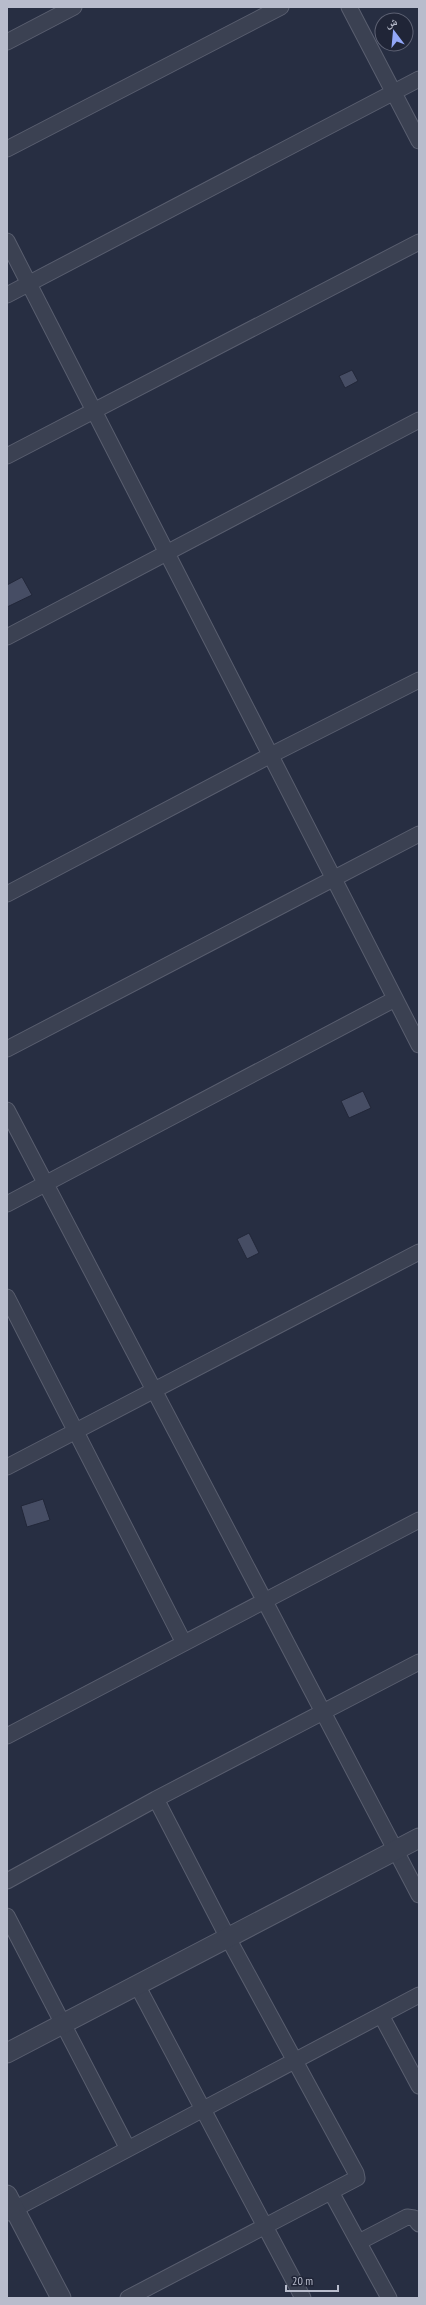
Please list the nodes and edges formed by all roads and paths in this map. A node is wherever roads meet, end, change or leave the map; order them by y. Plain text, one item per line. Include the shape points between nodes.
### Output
1 (74, 7) edge
2 (281, 7) edge
3 (349, 7) edge
4 (7, 42) edge
5 (419, 79) edge
6 (394, 92) junction
7 (419, 141) edge
8 (7, 149) edge
9 (7, 240) edge
10 (419, 242) edge
11 (29, 284) junction
12 (7, 295) edge
13 (94, 411) junction
14 (419, 420) edge
15 (7, 456) edge
16 (166, 552) junction
17 (7, 636) edge
18 (419, 680) edge
19 (271, 755) junction
20 (419, 834) edge
21 (334, 878) junction
22 (7, 894) edge
23 (395, 1000) junction
24 (419, 1045) edge
25 (7, 1050) edge
26 (7, 1110) edge
27 (45, 1183) junction
28 (7, 1204) edge
29 (419, 1252) edge
30 (7, 1297) edge
31 (154, 1390) junction
32 (76, 1431) junction
33 (7, 1466) edge
34 (419, 1520) edge
35 (264, 1601) junction
36 (184, 1643) junction
37 (419, 1662) edge
38 (323, 1712) junction
39 (7, 1736) edge
40 (156, 1799) junction
41 (419, 1838) edge
42 (395, 1851) junction
43 (7, 1880) edge
44 (419, 1895) edge
45 (7, 1916) edge
46 (228, 1938) junction
47 (138, 1985) junction
48 (419, 1994) edge
49 (381, 2015) junction
50 (64, 2023) junction
51 (7, 2053) edge
52 (294, 2061) junction
53 (419, 2086) edge
54 (203, 2109) junction
55 (128, 2149) junction
56 (331, 2192) junction
57 (9, 2205) edge
58 (419, 2224) edge
59 (265, 2226) junction
60 (359, 2242) junction
61 (61, 2298) edge
62 (128, 2298) edge
63 (303, 2298) edge
64 (389, 2298) edge

1 - 4 street
2 - 8 street
3 - 6 street
5 - 6 street
6 - 7 street
6 - 11 street
9 - 11 street
10 - 13 street
11 - 12 street
11 - 13 street
13 - 15 street
13 - 16 street
14 - 16 street
16 - 17 street
16 - 19 street
18 - 19 street
19 - 21 street
19 - 22 street
20 - 21 street
21 - 23 street
21 - 25 street
23 - 24 street
23 - 27 street
26 - 27 street
27 - 28 street
27 - 31 street
29 - 31 street
30 - 32 street
31 - 32 street
31 - 35 street
32 - 33 street
32 - 36 street
34 - 35 street
35 - 36 street
35 - 38 street
36 - 39 street
37 - 38 street
38 - 40 street
38 - 42 street
40 - 43 street
40 - 46 street
41 - 42 street
42 - 44 street
42 - 46 street
45 - 50 street
46 - 47 street
46 - 52 street
47 - 50 street
47 - 54 street
48 - 49 street
49 - 52 street
49 - 53 street
50 - 51 street
50 - 55 street
52 - 54 street
52 - 56 street via 356,2173 357,2178
54 - 55 street
54 - 59 street
55 - 57 street
56 - 59 street
56 - 60 street
57 - 61 street
58 - 60 street via 414,2218 407,2217
59 - 62 street
59 - 63 street
60 - 64 street

